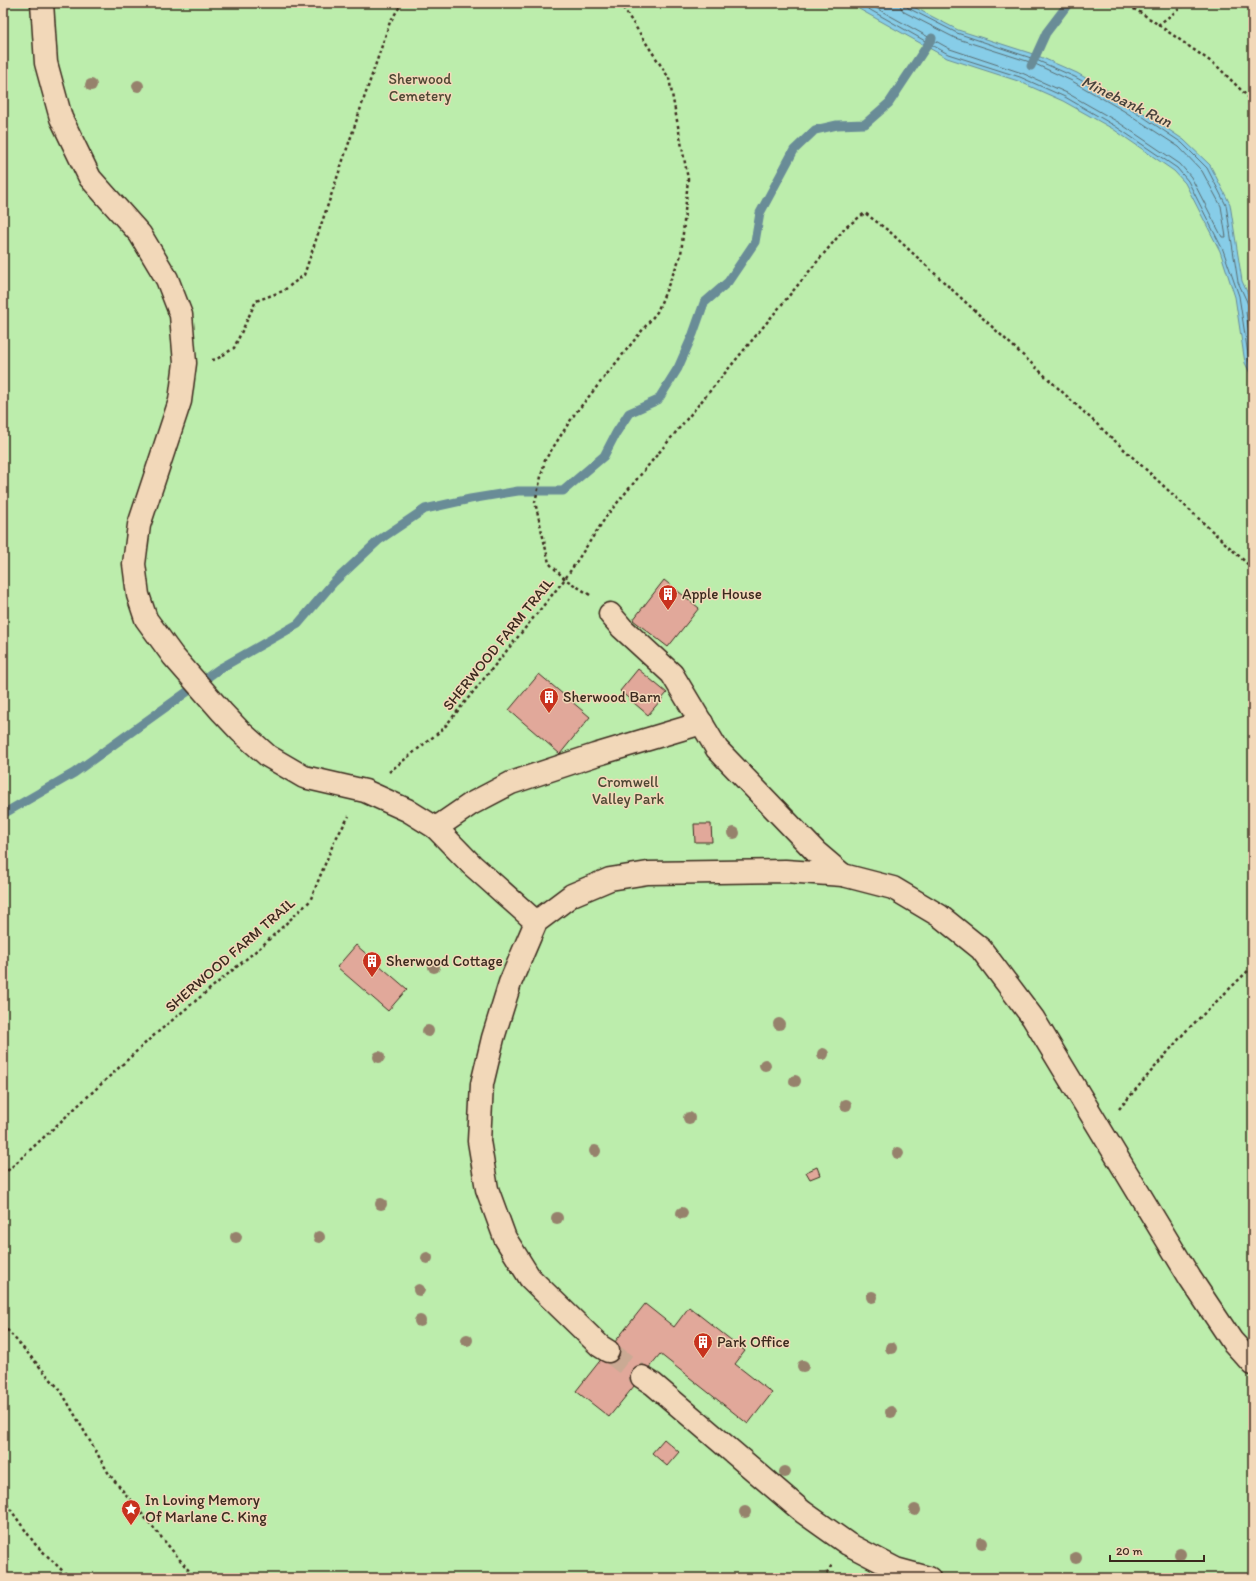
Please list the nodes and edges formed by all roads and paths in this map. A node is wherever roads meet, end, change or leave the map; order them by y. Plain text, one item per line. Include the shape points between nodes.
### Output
1 (42, 3) edge
2 (402, 3) edge
3 (620, 3) edge
4 (1123, 3) edge
5 (1187, 3) edge
6 (1158, 25) junction
7 (1253, 102) edge
8 (185, 363) junction
9 (1253, 569) edge
10 (565, 579) junction
11 (610, 614) dead end
12 (702, 723) junction
13 (364, 791) junction
14 (436, 828) junction
15 (843, 875) junction
16 (536, 922) junction
17 (1253, 966) edge
18 (1100, 1130) junction
19 (3, 1175) edge
20 (3, 1325) edge
21 (608, 1351) tunnel mouth
22 (1253, 1364) edge
23 (642, 1377) tunnel mouth
24 (3, 1499) edge
25 (70, 1578) edge
26 (196, 1578) edge
27 (929, 1578) edge

1 - 8 lane via 46,63 61,118 90,178 140,234 167,279 181,315
2 - 8 path via 390,22 304,275 283,291 256,301 234,348 217,359
3 - 10 path, SHERWOOD FARM TRAIL via 669,78 688,179 681,254 657,312 574,415 545,460 535,502 549,563
4 - 6 path
5 - 6 path
6 - 7 path via 1217,66
8 - 13 lane via 180,401 139,525 134,564 138,595 146,619 173,656 222,712 268,756 304,777
9 - 10 path via 890,232 865,213 846,227 608,514
10 - 13 path, SHERWOOD FARM TRAIL via 444,729
11 - 12 lane via 672,674
12 - 14 lane via 511,783 470,804
12 - 15 lane via 717,749 816,852
13 - 14 lane via 407,810
13 - 19 path, SHERWOOD FARM TRAIL via 334,842 310,901 152,1037
14 - 16 lane via 472,865
15 - 16 lane via 785,871 648,873 610,879 572,895
15 - 18 lane via 893,888 940,916 981,949 1033,1018
16 - 21 lane via 510,984 482,1084 479,1141 487,1190 505,1238 530,1278
17 - 18 path via 1185,1032
18 - 22 lane via 1190,1278 1232,1341
20 - 26 path via 61,1391 109,1474
23 - 27 lane via 804,1512 848,1544 896,1569
24 - 25 path via 35,1544

